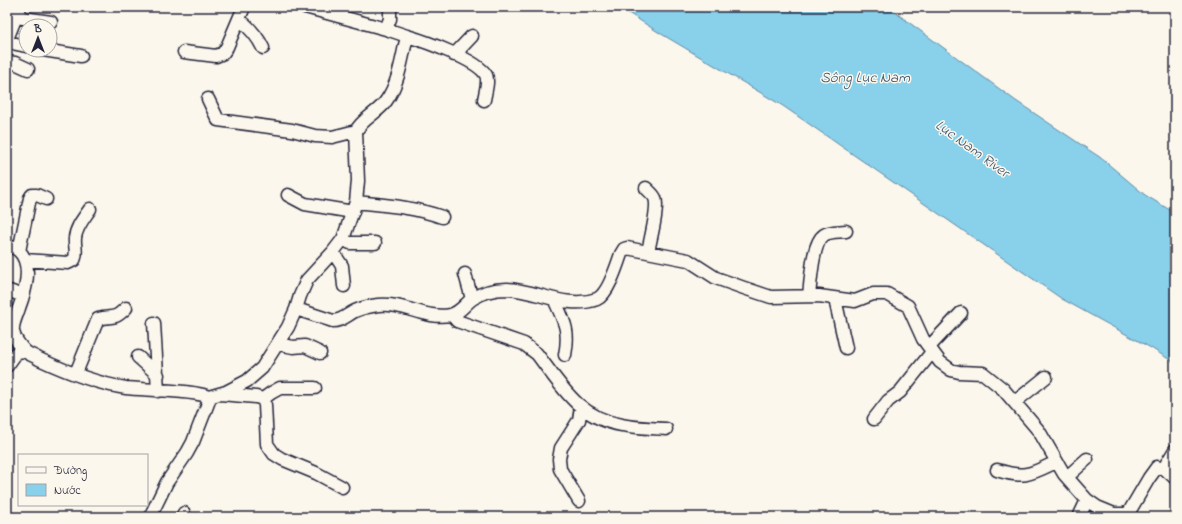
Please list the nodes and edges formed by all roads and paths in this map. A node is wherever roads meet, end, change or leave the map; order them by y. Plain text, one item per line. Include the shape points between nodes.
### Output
1 (244, 7) edge
2 (305, 7) edge
3 (390, 7) edge
4 (14, 16) edge
5 (26, 18) edge
6 (239, 20) junction
7 (386, 29) junction
8 (407, 36) junction
9 (472, 36) dead end
10 (7, 41) edge
11 (18, 44) edge
12 (263, 48) dead end
13 (58, 52) edge
14 (184, 52) dead end
15 (454, 55) junction
16 (81, 56) dead end
17 (7, 62) edge
18 (28, 69) dead end
19 (208, 99) dead end
20 (484, 100) dead end
21 (356, 131) junction
22 (646, 188) dead end
23 (288, 195) dead end
24 (46, 199) dead end
25 (354, 207) junction
26 (90, 209) dead end
27 (442, 216) dead end
28 (846, 231) dead end
29 (343, 239) junction
30 (375, 243) dead end
31 (7, 246) edge
32 (333, 252) junction
33 (648, 252) junction
34 (22, 255) junction
35 (465, 274) dead end
36 (344, 286) dead end
37 (7, 290) edge
38 (809, 295) junction
39 (24, 296) junction
40 (472, 299) junction
41 (554, 299) junction
42 (834, 299) junction
43 (126, 308) dead end
44 (296, 309) junction
45 (962, 314) dead end
46 (452, 315) junction
47 (154, 323) dead end
48 (11, 335) edge
49 (278, 344) junction
50 (846, 348) dead end
51 (930, 349) junction
52 (25, 351) junction
53 (320, 353) dead end
54 (566, 355) dead end
55 (138, 357) dead end
56 (7, 366) edge
57 (76, 373) junction
58 (158, 375) junction
59 (1046, 377) dead end
60 (315, 388) dead end
61 (158, 391) junction
62 (215, 396) junction
63 (263, 399) junction
64 (1015, 402) junction
65 (581, 407) junction
66 (874, 419) dead end
67 (666, 429) dead end
68 (1175, 450) edge
69 (1087, 459) dead end
70 (1056, 462) junction
71 (997, 470) dead end
72 (1165, 470) junction
73 (1067, 477) junction
74 (1175, 478) edge
75 (342, 487) dead end
76 (1087, 500) junction
77 (579, 501) dead end
78 (150, 517) edge
79 (1079, 517) edge

1 - 6 street
2 - 7 street
3 - 7 street via 390,19
4 - 5 street
4 - 10 street
6 - 12 street via 247,26
6 - 14 street via 223,53 216,56
7 - 8 street
8 - 15 street
8 - 21 street via 396,84 381,108 367,118
9 - 15 street
10 - 11 street
13 - 16 street
15 - 20 street via 476,66 485,74 487,79
17 - 18 street
19 - 21 street via 218,120 224,122 332,137
21 - 25 street via 358,181
22 - 33 street via 656,199 656,213
23 - 25 street via 305,204
24 - 34 street via 37,195 30,198
25 - 27 street via 404,208
25 - 29 street
26 - 34 street via 76,232 74,260 68,263
28 - 38 street via 832,232 820,238 813,260
29 - 30 street via 350,243
29 - 32 street
31 - 34 street
32 - 36 street via 342,266
32 - 44 street via 306,280
33 - 38 street via 688,260 716,278 771,296
33 - 41 street via 633,248 624,250 605,292 599,298 577,302
34 - 39 street via 27,274
35 - 40 street
37 - 39 street
38 - 42 street
39 - 48 street
40 - 41 street via 488,292 506,289
40 - 46 street
41 - 54 street via 568,337
42 - 50 street
42 - 51 street via 855,302 873,294 887,294 908,306
43 - 57 street via 114,318 98,319
44 - 46 street via 333,321 339,321 364,308 378,305 427,314
44 - 49 street
45 - 51 street
46 - 65 street via 457,321 524,344 537,354
47 - 58 street
48 - 52 street
49 - 53 street via 305,346
49 - 62 street via 262,368 247,381
51 - 64 street via 950,370 983,373
51 - 66 street via 900,392 888,401
52 - 56 street via 17,352
52 - 57 street via 52,365
55 - 58 street
57 - 61 street via 112,386
58 - 61 street
59 - 64 street
60 - 63 street via 280,388
61 - 62 street
62 - 63 street
62 - 78 street via 208,401 193,442 167,482
63 - 75 street via 269,449 282,459
64 - 70 street via 1039,431
65 - 67 street via 603,420 622,425
65 - 77 street via 579,420 561,448 559,459 560,469
68 - 72 street
69 - 73 street
70 - 71 street via 1023,475
70 - 73 street
72 - 74 street
72 - 76 street via 1157,467 1154,470 1129,512 1124,514 1114,514
73 - 76 street
76 - 79 street

